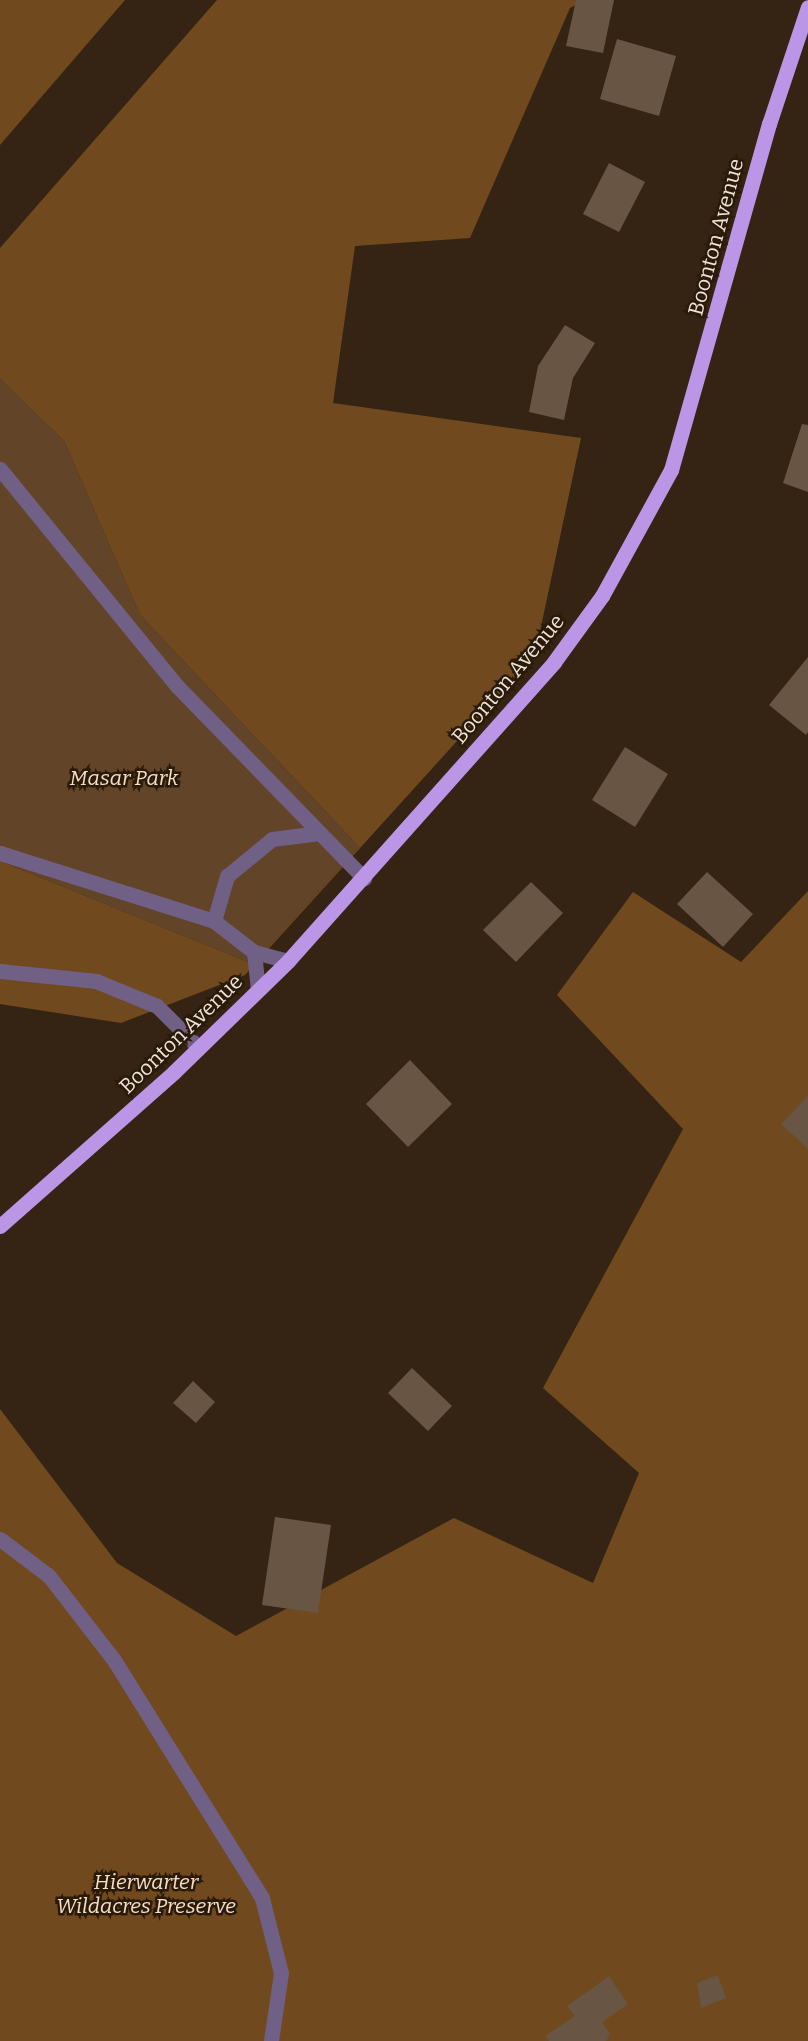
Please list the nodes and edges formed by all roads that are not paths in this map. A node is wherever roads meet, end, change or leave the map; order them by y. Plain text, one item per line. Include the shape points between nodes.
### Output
1 (808, 8) edge
2 (0, 470) edge
3 (320, 833) junction
4 (0, 853) edge
5 (364, 878) junction
6 (214, 921) junction
7 (254, 952) junction
8 (288, 961) junction
9 (0, 971) edge
10 (258, 990) junction
11 (198, 1047) junction
12 (0, 1226) edge
13 (0, 1539) edge
14 (271, 2041) edge

1 - 5 main road, Boonton Avenue via 739,226 691,412 645,526 554,662
2 - 3 lane via 178,687
3 - 5 lane
3 - 6 lane via 272,839 227,876
4 - 6 lane
5 - 8 main road, Boonton Avenue
6 - 7 lane
7 - 8 lane
7 - 10 lane
8 - 10 main road, Boonton Avenue
9 - 11 lane via 96,981 158,1006
10 - 11 main road, Boonton Avenue
11 - 12 main road, Boonton Avenue
13 - 14 lane via 49,1576 114,1660 262,1898 281,1973

